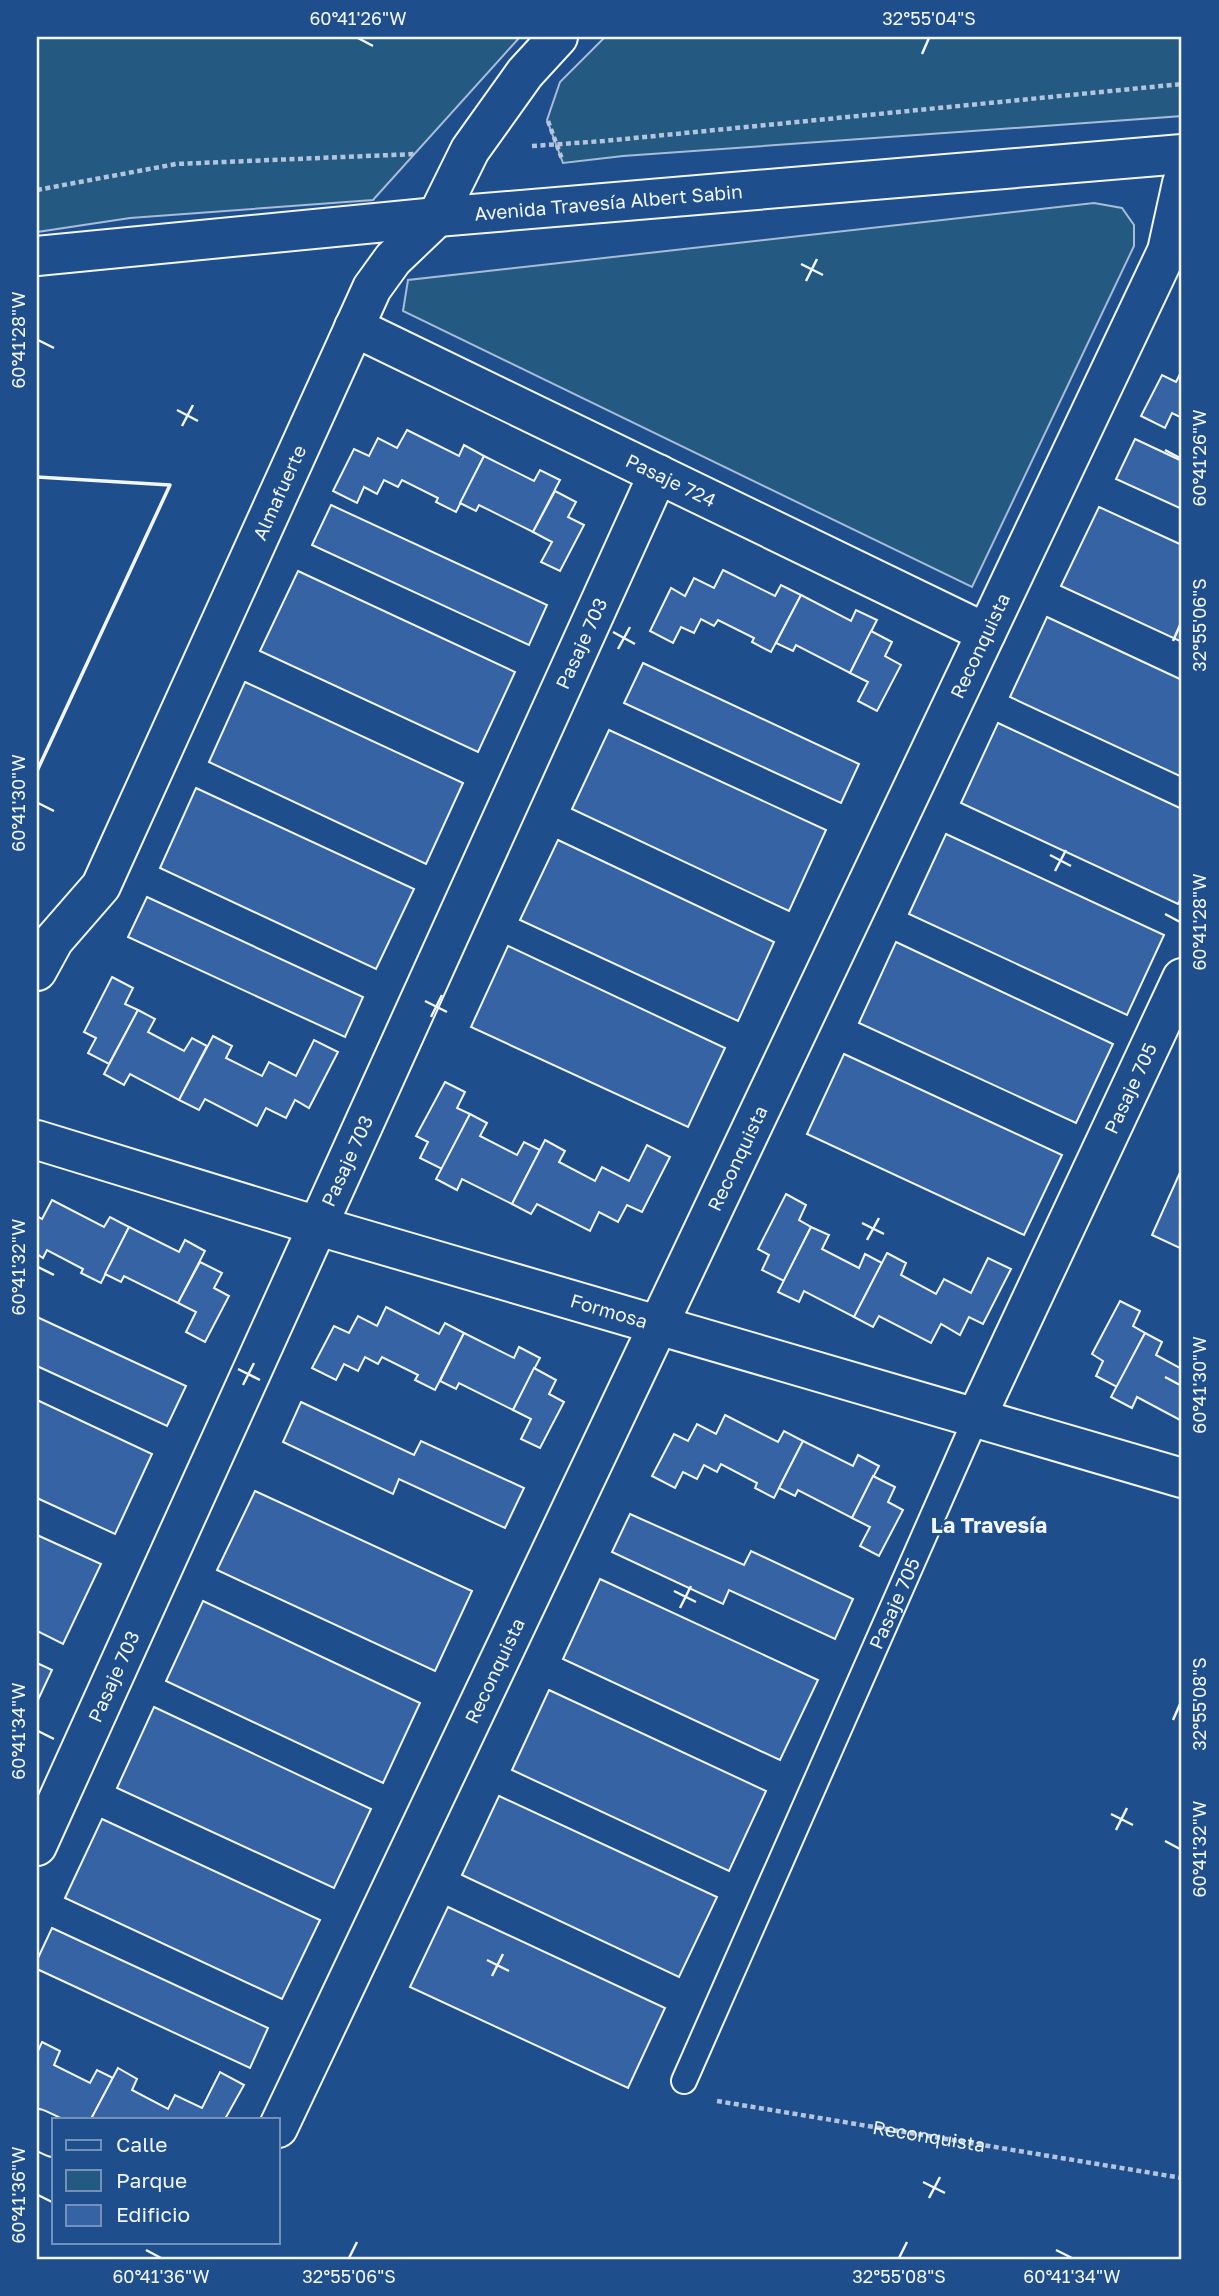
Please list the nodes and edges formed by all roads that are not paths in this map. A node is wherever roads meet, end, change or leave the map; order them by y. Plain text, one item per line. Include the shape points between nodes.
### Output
1 (558, 37) edge
2 (1182, 154) edge
3 (1182, 183) edge
4 (437, 217) junction
5 (1174, 255) edge
6 (37, 256) edge
7 (354, 327) junction
8 (658, 474) junction
9 (986, 633) junction
10 (37, 971) edge
11 (1182, 978) edge
12 (37, 1140) edge
13 (318, 1226) junction
14 (658, 1325) junction
15 (976, 1418) junction
16 (1182, 1478) edge
17 (37, 1846) edge
18 (684, 2081) road end
19 (280, 2124) edge

1 - 4 street, Almafuerte via 525,73 470,150
2 - 4 street, Avenida Travesía Albert Sabin
3 - 5 street, Reconquista
4 - 6 street, Avenida Travesía Albert Sabin
4 - 7 street, Almafuerte via 393,259 372,288
5 - 9 street, Reconquista
7 - 8 street, Pasaje 724
7 - 10 street, Almafuerte via 101,886 54,940
8 - 9 street, Pasaje 724
8 - 13 street, Pasaje 703
9 - 14 street, Reconquista
11 - 15 street, Pasaje 705
12 - 13 street, Formosa
13 - 14 street, Formosa
13 - 17 street, Pasaje 703
14 - 15 street, Formosa
14 - 19 street, Reconquista
15 - 16 street, Formosa
15 - 18 lane, Pasaje 705

